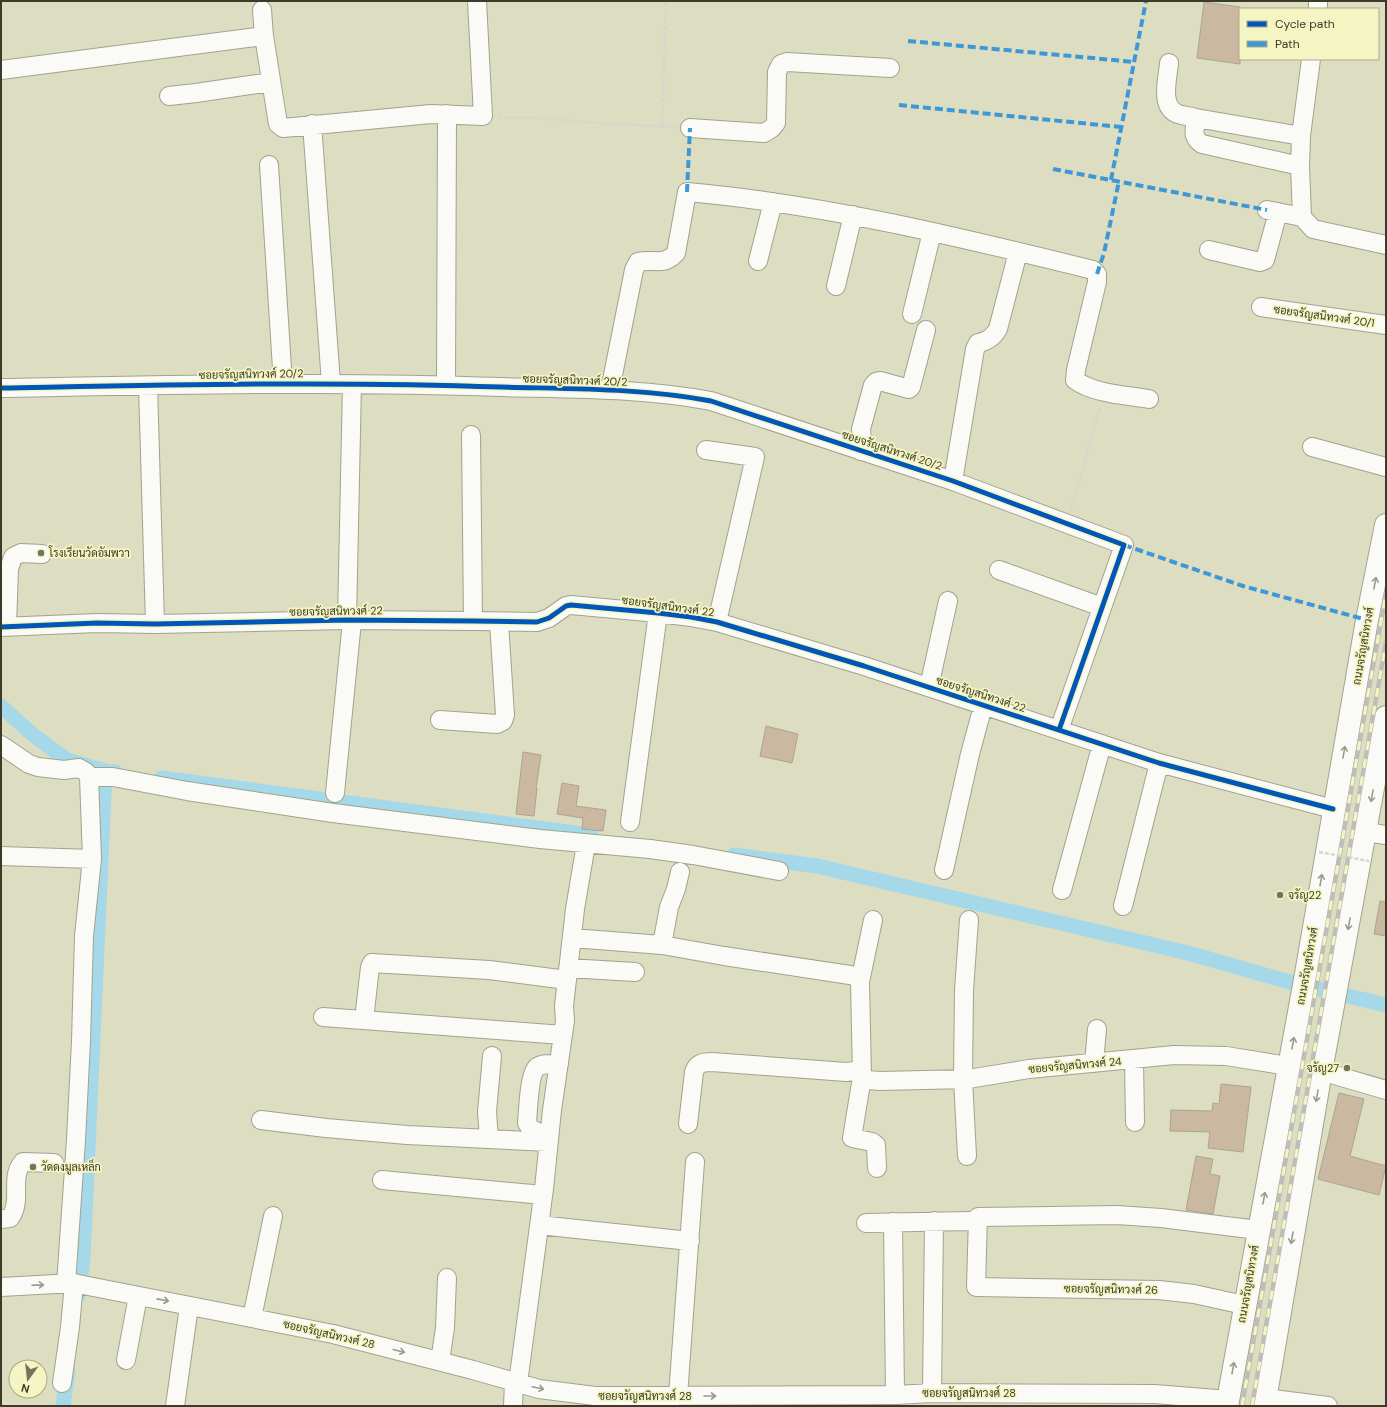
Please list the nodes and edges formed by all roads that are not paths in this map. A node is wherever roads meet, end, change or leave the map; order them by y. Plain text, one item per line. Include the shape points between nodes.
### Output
1 (477, 1) edge
2 (262, 10) dead end
3 (264, 36) junction
4 (1311, 60) edge
5 (1169, 63) dead end
6 (890, 68) dead end
7 (1, 70) edge
8 (271, 82) junction
9 (169, 96) dead end
10 (447, 114) junction
11 (1196, 118) junction
12 (312, 124) junction
13 (690, 128) road end
14 (1301, 136) junction
15 (269, 165) dead end
16 (1300, 166) junction
17 (773, 202) junction
18 (853, 216) junction
19 (1302, 217) junction
20 (932, 232) junction
21 (1386, 245) edge
22 (1209, 250) dead end
23 (1018, 252) junction
24 (758, 261) dead end
25 (836, 286) dead end
26 (1261, 307) dead end
27 (912, 314) dead end
28 (1386, 325) edge
29 (926, 330) dead end
30 (331, 383) junction
31 (283, 384) junction
32 (352, 384) junction
33 (446, 384) junction
34 (148, 386) junction
35 (1, 388) edge
36 (610, 390) junction
37 (1149, 399) dead end
38 (471, 436) dead end
39 (1312, 448) dead end
40 (706, 450) dead end
41 (860, 451) junction
42 (1386, 467) edge
43 (953, 481) junction
44 (1386, 525) edge
45 (42, 554) dead end
46 (999, 570) dead end
47 (948, 601) dead end
48 (1102, 607) junction
49 (658, 613) junction
50 (473, 620) junction
51 (350, 621) junction
52 (499, 622) junction
53 (717, 622) junction
54 (155, 624) junction
55 (4, 626) edge
56 (929, 687) junction
57 (983, 706) junction
58 (1386, 717) edge
59 (440, 720) dead end
60 (1059, 730) junction
61 (1102, 744) junction
62 (1, 745) edge
63 (1159, 763) junction
64 (99, 777) junction
65 (335, 793) dead end
66 (1334, 809) junction
67 (630, 822) dead end
68 (1376, 833) edge
69 (586, 844) junction
70 (1, 856) edge
71 (92, 859) junction
72 (944, 870) dead end
73 (779, 871) dead end
74 (680, 872) dead end
75 (1062, 890) dead end
76 (1123, 906) dead end
77 (873, 920) dead end
78 (969, 920) dead end
79 (572, 938) junction
80 (662, 946) junction
81 (635, 972) dead end
82 (568, 974) junction
83 (860, 982) junction
84 (323, 1017) dead end
85 (364, 1020) junction
86 (1097, 1029) dead end
87 (563, 1035) junction
88 (492, 1056) dead end
89 (1134, 1060) junction
90 (1094, 1063) junction
91 (559, 1064) junction
92 (1288, 1066) junction
93 (1321, 1071) junction
94 (862, 1072) junction
95 (963, 1079) junction
96 (1386, 1090) edge
97 (261, 1120) dead end
98 (1135, 1122) dead end
99 (688, 1124) dead end
100 (489, 1139) junction
101 (549, 1139) junction
102 (967, 1156) dead end
103 (695, 1162) dead end
104 (54, 1163) dead end
105 (877, 1168) dead end
106 (382, 1180) dead end
107 (543, 1194) junction
108 (274, 1216) dead end
109 (1, 1219) edge
110 (934, 1221) junction
111 (970, 1221) dead end
112 (893, 1222) junction
113 (866, 1223) dead end
114 (539, 1225) junction
115 (1258, 1230) junction
116 (690, 1241) junction
117 (447, 1278) dead end
118 (75, 1284) junction
119 (1, 1287) edge
120 (138, 1296) junction
121 (1244, 1305) junction
122 (189, 1306) junction
123 (252, 1318) junction
124 (126, 1360) dead end
125 (440, 1361) junction
126 (62, 1383) dead end
127 (516, 1383) junction
128 (932, 1393) junction
129 (895, 1395) junction
130 (678, 1396) junction
131 (876, 1400) edge
132 (615, 1401) edge
133 (780, 1401) edge
134 (811, 1401) edge
135 (1264, 1402) edge
136 (1227, 1403) edge
137 (175, 1406) edge
138 (513, 1406) edge
139 (1328, 1406) edge

1 - 10 street via 483,116
2 - 3 street
3 - 7 street
3 - 8 street
4 - 14 street
5 - 11 street via 1166,97 1168,107 1176,113
6 - 13 street via 787,62 781,64 777,72 776,123 772,128 764,133
8 - 9 street
8 - 12 street via 280,127
10 - 12 street
10 - 33 street
11 - 14 street
11 - 16 street via 1194,134 1196,140 1202,144
12 - 30 street
14 - 16 street
15 - 31 street
16 - 19 street
17 - 18 street
17 - 24 street
17 - 36 street via 686,192 676,253 670,260 662,262 638,262 634,270
18 - 20 street
18 - 25 street
19 - 21 street via 1313,229
19 - 22 street via 1273,211 1265,260 1260,262
20 - 23 street
20 - 27 street
23 - 37 street via 1093,270 1097,274 1075,380 1094,389
23 - 43 street via 998,329 993,337 978,343 975,349
26 - 28 street, ซอยจรัญสนิทวงศ์ 20/1
29 - 41 street via 911,387 909,389 880,381 873,385 861,429
30 - 31 street, ซอยจรัญสนิทวงศ์ 20/2
30 - 32 street, ซอยจรัญสนิทวงศ์ 20/2
31 - 34 street, ซอยจรัญสนิทวงศ์ 20/2
32 - 33 street, ซอยจรัญสนิทวงศ์ 20/2
32 - 51 street
33 - 36 street, ซอยจรัญสนิทวงศ์ 20/2
34 - 35 street, ซอยจรัญสนิทวงศ์ 20/2
34 - 54 street
36 - 41 street, ซอยจรัญสนิทวงศ์ 20/2 via 711,401
38 - 50 street
39 - 42 street
40 - 53 street via 755,457
41 - 43 street, ซอยจรัญสนิทวงศ์ 20/2
43 - 48 street, ซอยจรัญสนิทวงศ์ 20/2 via 1124,545
66 -> 44 main road, ถนนจรัญสนิทวงศ์
45 - 55 street via 21,553 13,557 9,569
46 - 48 street
47 - 56 street
48 - 60 street
49 - 52 street, ซอยจรัญสนิทวงศ์ 22 via 571,605 537,622
49 - 53 street, ซอยจรัญสนิทวงศ์ 22
49 - 67 street
50 - 51 street, ซอยจรัญสนิทวงศ์ 22
50 - 52 street, ซอยจรัญสนิทวงศ์ 22
51 - 54 street, ซอยจรัญสนิทวงศ์ 22
51 - 65 street
52 - 59 street via 505,715 503,721 497,724
53 - 56 street, ซอยจรัญสนิทวงศ์ 22
54 - 55 street, ซอยจรัญสนิทวงศ์ 22
56 - 57 street, ซอยจรัญสนิทวงศ์ 22
57 - 60 street, ซอยจรัญสนิทวงศ์ 22
57 - 72 street
58 -> 68 main road
60 - 61 street, ซอยจรัญสนิทวงศ์ 22
61 - 63 street, ซอยจรัญสนิทวงศ์ 22
61 - 75 street
62 - 64 street via 29,764 38,767 64,770 79,768
63 - 66 street, ซอยจรัญสนิทวงศ์ 22
63 - 76 street
64 - 69 street via 333,813
64 - 71 street
92 -> 66 main road, ถนนจรัญสนิทวงศ์
68 -> 93 main road via 1338,982
69 - 73 street via 693,855
69 - 79 street
70 - 71 street
71 - 118 street via 84,936 76,1132
74 - 80 street via 669,907
77 - 83 street
78 - 95 street via 964,990
79 - 80 street
79 - 82 street
80 - 83 street via 850,975 855,976
81 - 82 street
82 - 85 street via 372,963
82 - 87 street
83 - 94 street
84 - 85 street
85 - 87 street
86 - 90 street
87 - 91 street
88 - 100 street via 487,1112
89 - 90 street, ซอยจรัญสนิทวงศ์ 24
89 - 92 street, ซอยจรัญสนิทวงศ์ 24 via 1174,1056 1226,1056
89 - 98 street
90 - 95 street, ซอยจรัญสนิทวงศ์ 24
91 - 101 street
91 - 101 street via 537,1067 530,1085 527,1123 531,1129
115 -> 92 main road, ถนนจรัญสนิทวงศ์
93 - 96 street
93 -> 135 main road
94 - 95 street, ซอยจรัญสนิทวงศ์ 24 via 867,1080 880,1081
94 - 99 street via 712,1062 700,1064 694,1072
94 - 105 street via 852,1138 876,1145
95 - 102 street
97 - 100 street via 399,1134
100 - 101 street
101 - 107 street
103 - 116 street
104 - 109 street via 23,1162 18,1167 14,1213 10,1218
106 - 107 street
107 - 114 street
108 - 123 street
110 - 111 street
110 - 112 street
110 - 128 street
112 - 113 street
112 - 129 street
114 - 116 street
114 - 127 street
115 - 121 main road, ถนนจรัญสนิทวงศ์
115 - 121 street, ซอยจรัญสนิทวงศ์ 26 via 1125,1215 978,1217 976,1287 1159,1290 1194,1294
116 - 130 street
117 - 125 street via 445,1328
119 -> 118 street, ซอยจรัญสนิทวงศ์ 28
118 - 120 street, ซอยจรัญสนิทวงศ์ 28
118 - 126 street
120 -> 122 street, ซอยจรัญสนิทวงศ์ 28
120 - 124 street
136 -> 121 main road, ถนนจรัญสนิทวงศ์
122 - 123 street, ซอยจรัญสนิทวงศ์ 28
122 - 137 street
123 -> 125 street, ซอยจรัญสนิทวงศ์ 28 via 333,1334
125 - 127 street, ซอยจรัญสนิทวงศ์ 28
127 -> 132 street, ซอยจรัญสนิทวงศ์ 28
127 - 138 street
128 - 129 street, ซอยจรัญสนิทวงศ์ 28
128 - 136 street, ซอยจรัญสนิทวงศ์ 28 via 1155,1394
129 - 131 street, ซอยจรัญสนิทวงศ์ 28
130 - 132 street, ซอยจรัญสนิทวงศ์ 28
130 -> 133 street, ซอยจรัญสนิทวงศ์ 28
131 - 134 street, ซอยจรัญสนิทวงศ์ 28
133 - 134 street, ซอยจรัญสนิทวงศ์ 28
135 - 139 street

